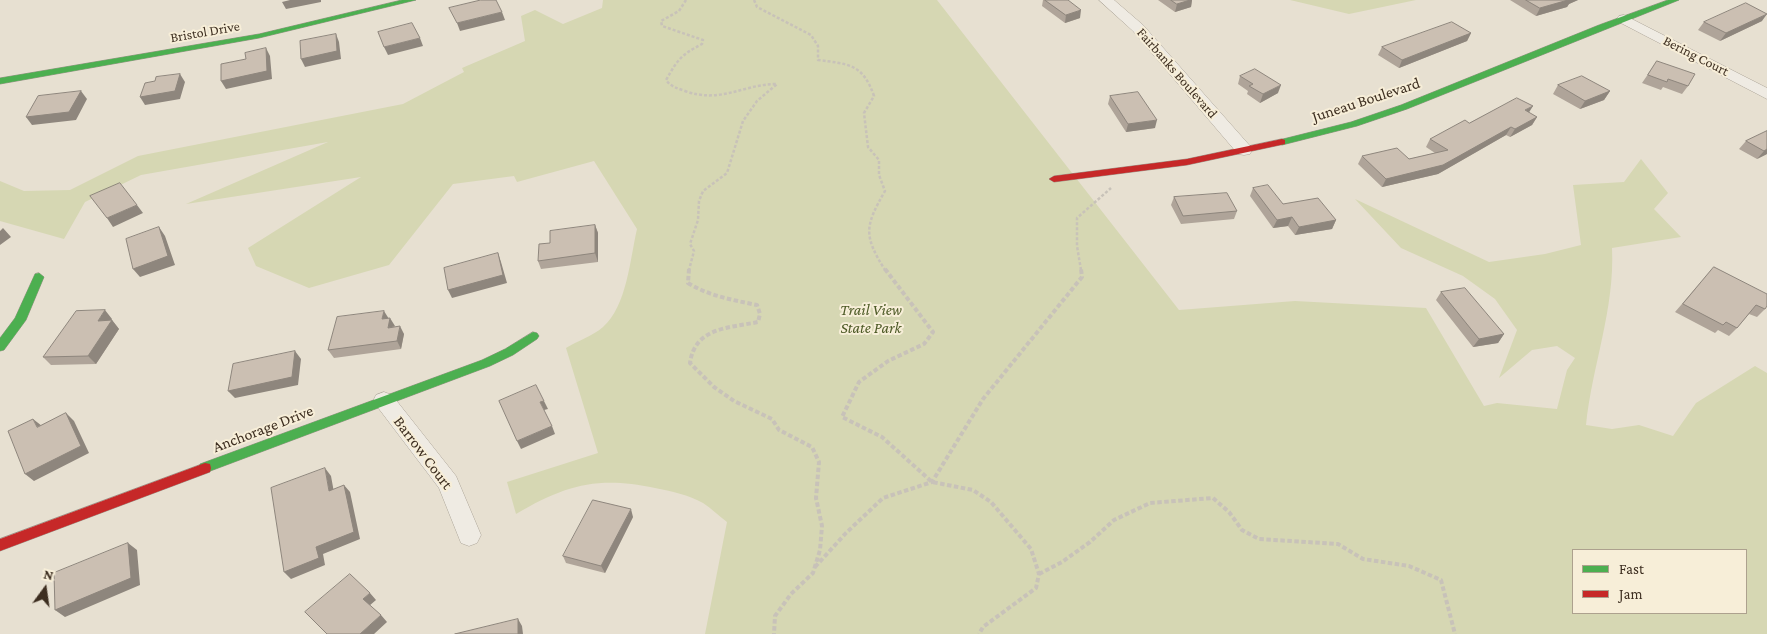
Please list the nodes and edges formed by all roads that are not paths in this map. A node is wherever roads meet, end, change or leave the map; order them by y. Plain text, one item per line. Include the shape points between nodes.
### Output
1 (412, 0) edge
2 (1106, 0) edge
3 (1675, 0) edge
4 (1624, 20) junction
5 (0, 81) edge
6 (1767, 94) edge
7 (1244, 150) junction
8 (1054, 179) dead end
9 (39, 277) dead end
10 (532, 336) dead end
11 (0, 347) edge
12 (384, 401) junction
13 (469, 534) dead end
14 (0, 545) edge

1 - 5 street, Bristol Drive via 255,38
2 - 7 street, Fairbanks Boulevard via 1138,28
3 - 4 street, Juneau Boulevard
4 - 6 street, Bering Court
4 - 7 street, Juneau Boulevard via 1404,107 1318,134
7 - 8 street, Juneau Boulevard via 1187,162
9 - 11 street via 20,320
10 - 12 street, Anchorage Drive via 486,363
12 - 13 street, Barrow Court via 448,483
12 - 14 street, Anchorage Drive

